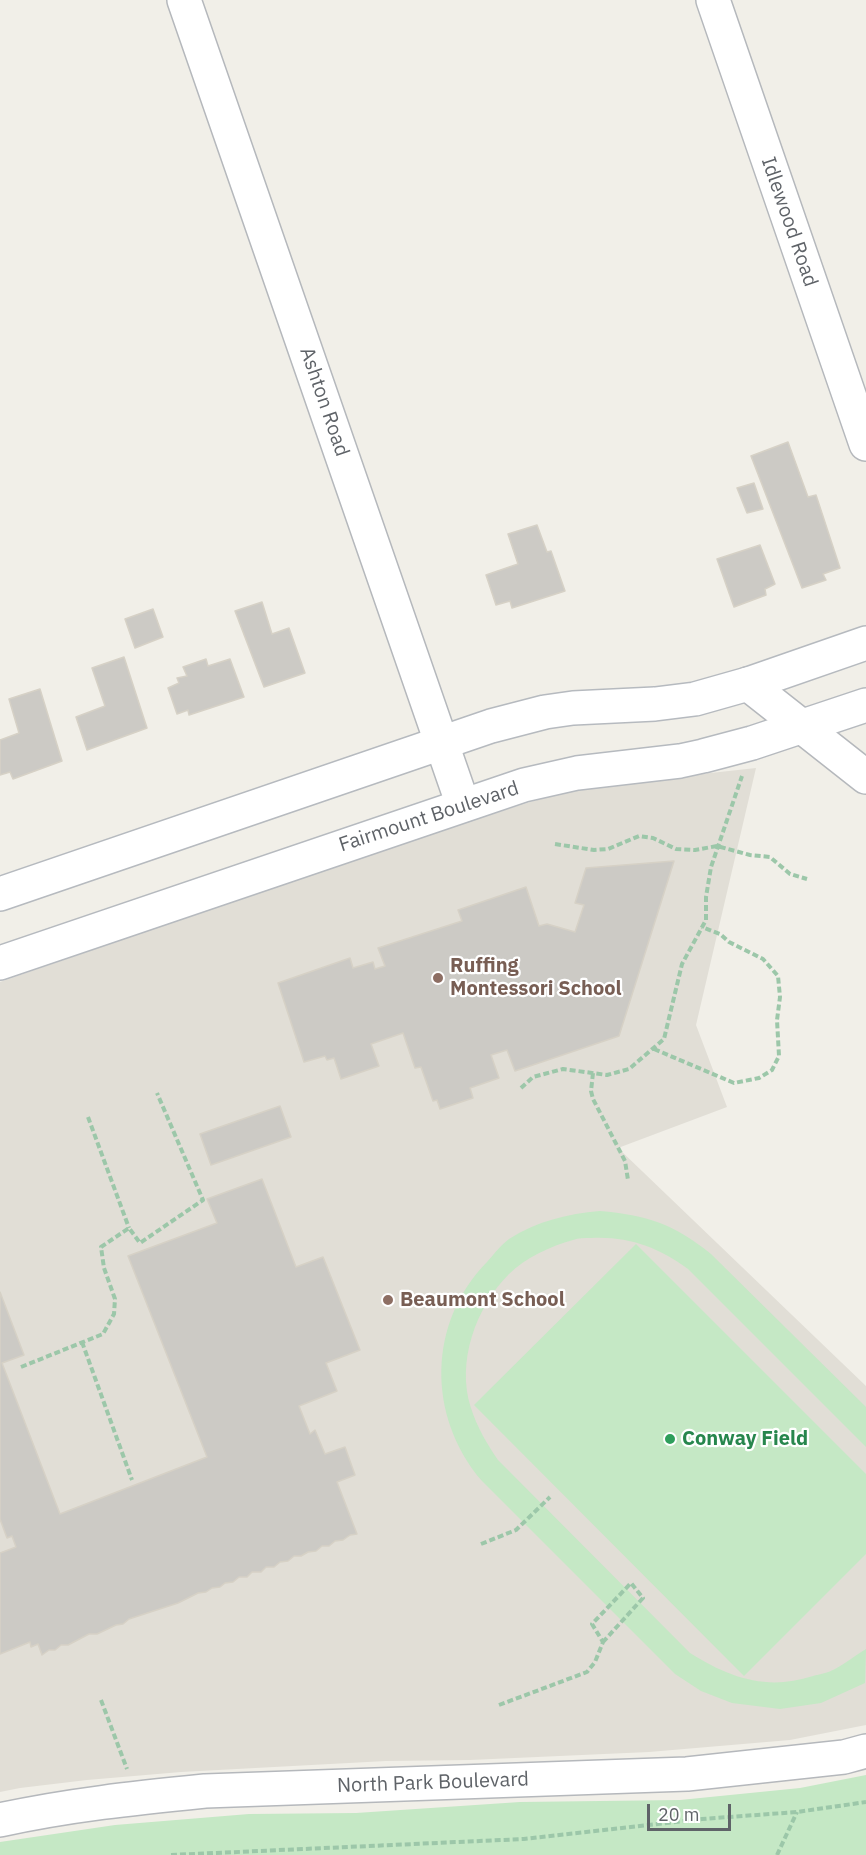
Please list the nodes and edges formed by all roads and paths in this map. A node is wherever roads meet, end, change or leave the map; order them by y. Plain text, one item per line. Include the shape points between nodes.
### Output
1 (183, 0) edge
2 (713, 0) edge
3 (866, 444) edge
4 (866, 643) edge
5 (747, 684) junction
6 (866, 705) edge
7 (802, 727) junction
8 (442, 742) junction
9 (752, 743) junction
10 (866, 777) edge
11 (463, 805) junction
12 (555, 844) dead end
13 (717, 846) junction
14 (807, 879) dead end
15 (0, 894) edge
16 (702, 927) junction
17 (0, 963) edge
18 (654, 1049) junction
19 (593, 1074) junction
20 (521, 1088) dead end
21 (157, 1093) dead end
22 (88, 1117) dead end
23 (628, 1180) dead end
24 (129, 1228) junction
25 (82, 1342) junction
26 (21, 1367) dead end
27 (132, 1480) dead end
28 (550, 1497) dead end
29 (481, 1544) dead end
30 (603, 1642) junction
31 (101, 1700) dead end
32 (499, 1706) dead end
33 (866, 1751) edge
34 (136, 1798) junction
35 (866, 1803) edge
36 (797, 1812) junction
37 (0, 1820) edge
38 (171, 1855) edge
39 (777, 1855) edge

1 - 8 street, Ashton Road
2 - 3 street, Idlewood Road
4 - 5 street
5 - 7 street
5 - 8 street via 677,702 545,712
6 - 7 street, Fairmount Boulevard
7 - 9 street, Fairmount Boulevard
7 - 10 street
8 - 11 street, Ashton Road
8 - 15 street
9 - 11 street, Fairmount Boulevard via 680,761 559,776
9 - 13 path
11 - 17 street, Fairmount Boulevard
12 - 13 path via 608,849 639,836 676,849
13 - 14 path via 770,857 790,874
13 - 16 path
16 - 18 path via 682,964 664,1039
16 - 18 path via 762,959 778,975 779,1056 772,1070 759,1078 734,1083
18 - 19 path via 629,1069 608,1075
19 - 20 path via 563,1069 533,1077
19 - 23 path via 593,1100 625,1161
21 - 24 path via 203,1200 140,1243
22 - 24 path
24 - 25 path via 101,1248 115,1299 114,1314 103,1334
25 - 26 path
25 - 27 path
28 - 29 path via 516,1530
30 - 30 path via 592,1624 631,1583 643,1599
30 - 32 path via 586,1672
31 - 34 path
33 - 34 street, North Park Boulevard via 844,1757 687,1774 205,1791
34 - 37 street, North Park Boulevard
35 - 36 path
36 - 38 path via 524,1839
36 - 39 path

